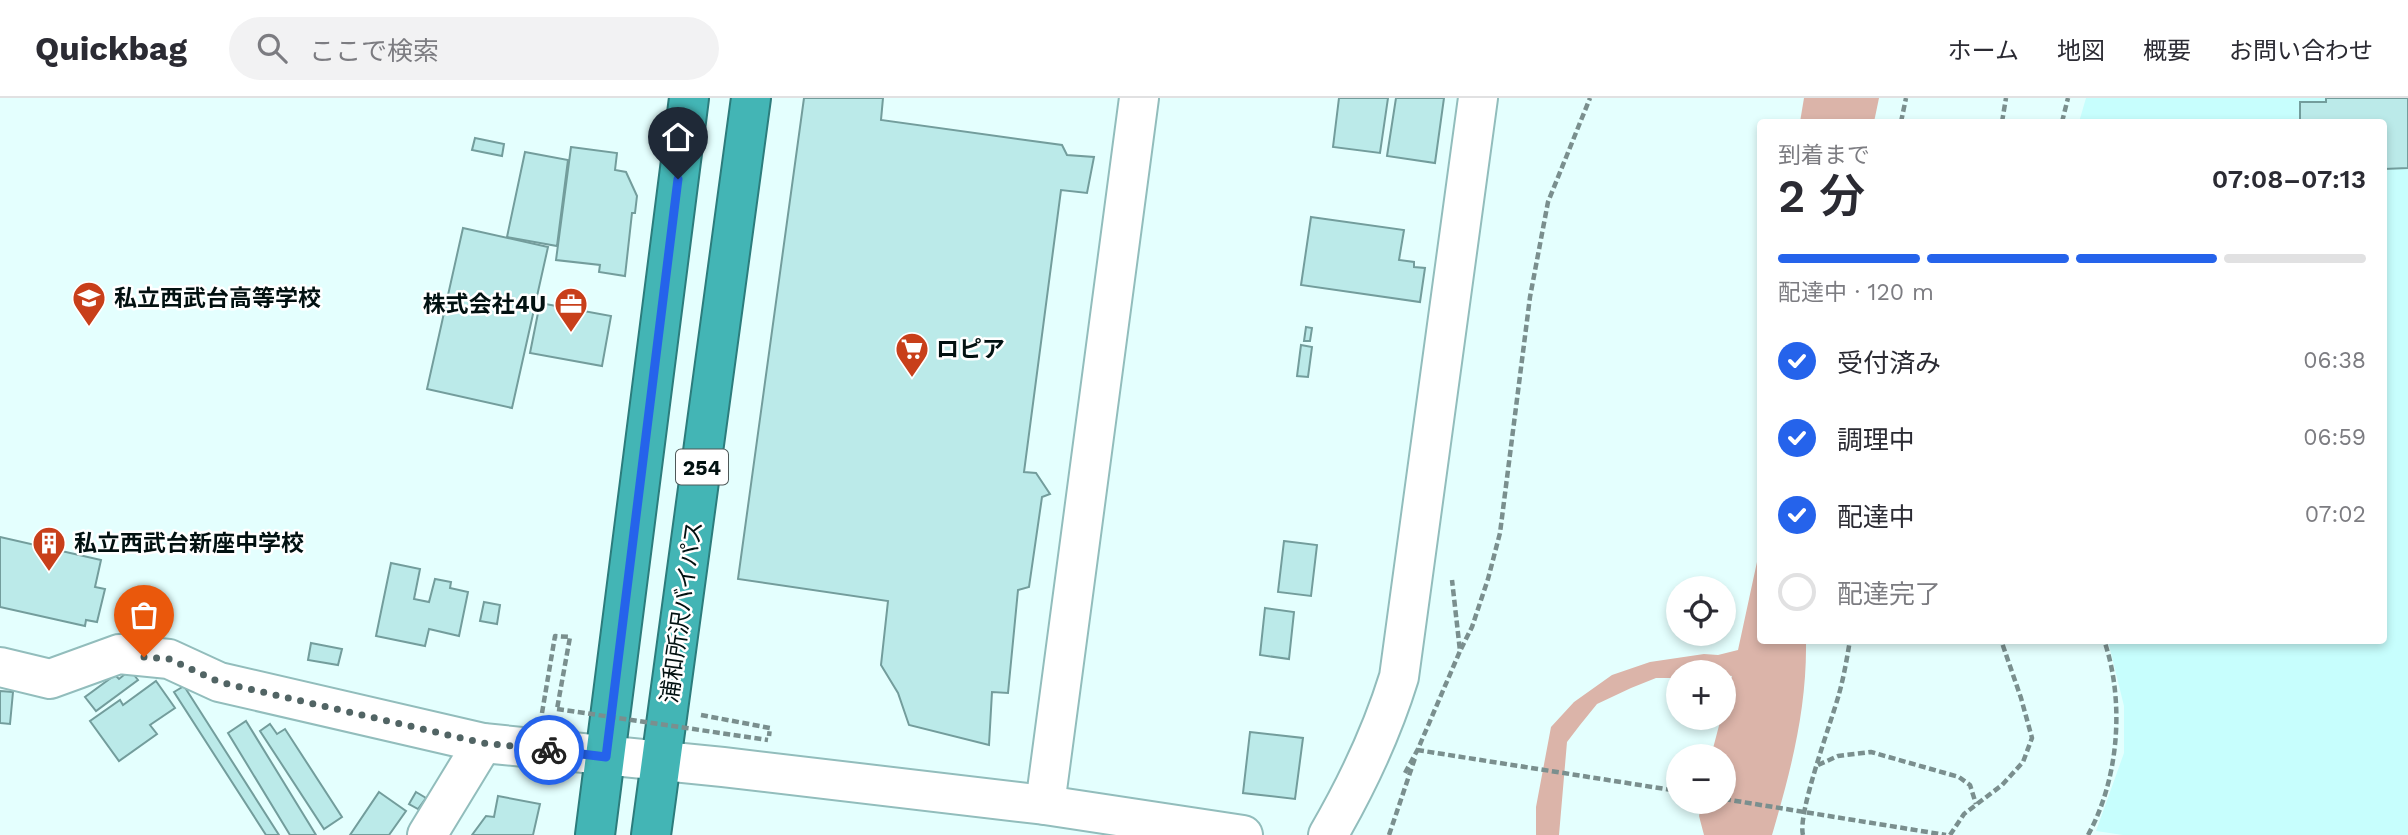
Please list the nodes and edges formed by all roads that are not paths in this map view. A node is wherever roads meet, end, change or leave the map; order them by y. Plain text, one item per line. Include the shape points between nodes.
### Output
1 (689, 98) edge
2 (751, 98) edge
3 (1139, 98) edge
4 (1478, 98) edge
5 (0, 667) edge
6 (483, 743) junction
7 (606, 757) junction
8 (662, 761) junction
9 (1045, 805) junction
10 (427, 835) edge
11 (595, 835) edge
12 (651, 835) edge
13 (1243, 835) edge
14 (1328, 835) edge

1 - 7 highway, 254
2 - 8 highway, 浦和所沢バイパス / 254
3 - 9 street
4 - 14 street via 1399,677 1386,718
5 - 6 street via 50,679 119,654 169,659 219,682
6 - 7 street
6 - 10 street
7 - 8 street
7 - 11 highway, 254
8 - 9 street
8 - 12 highway, 浦和所沢バイパス / 254
9 - 13 street

